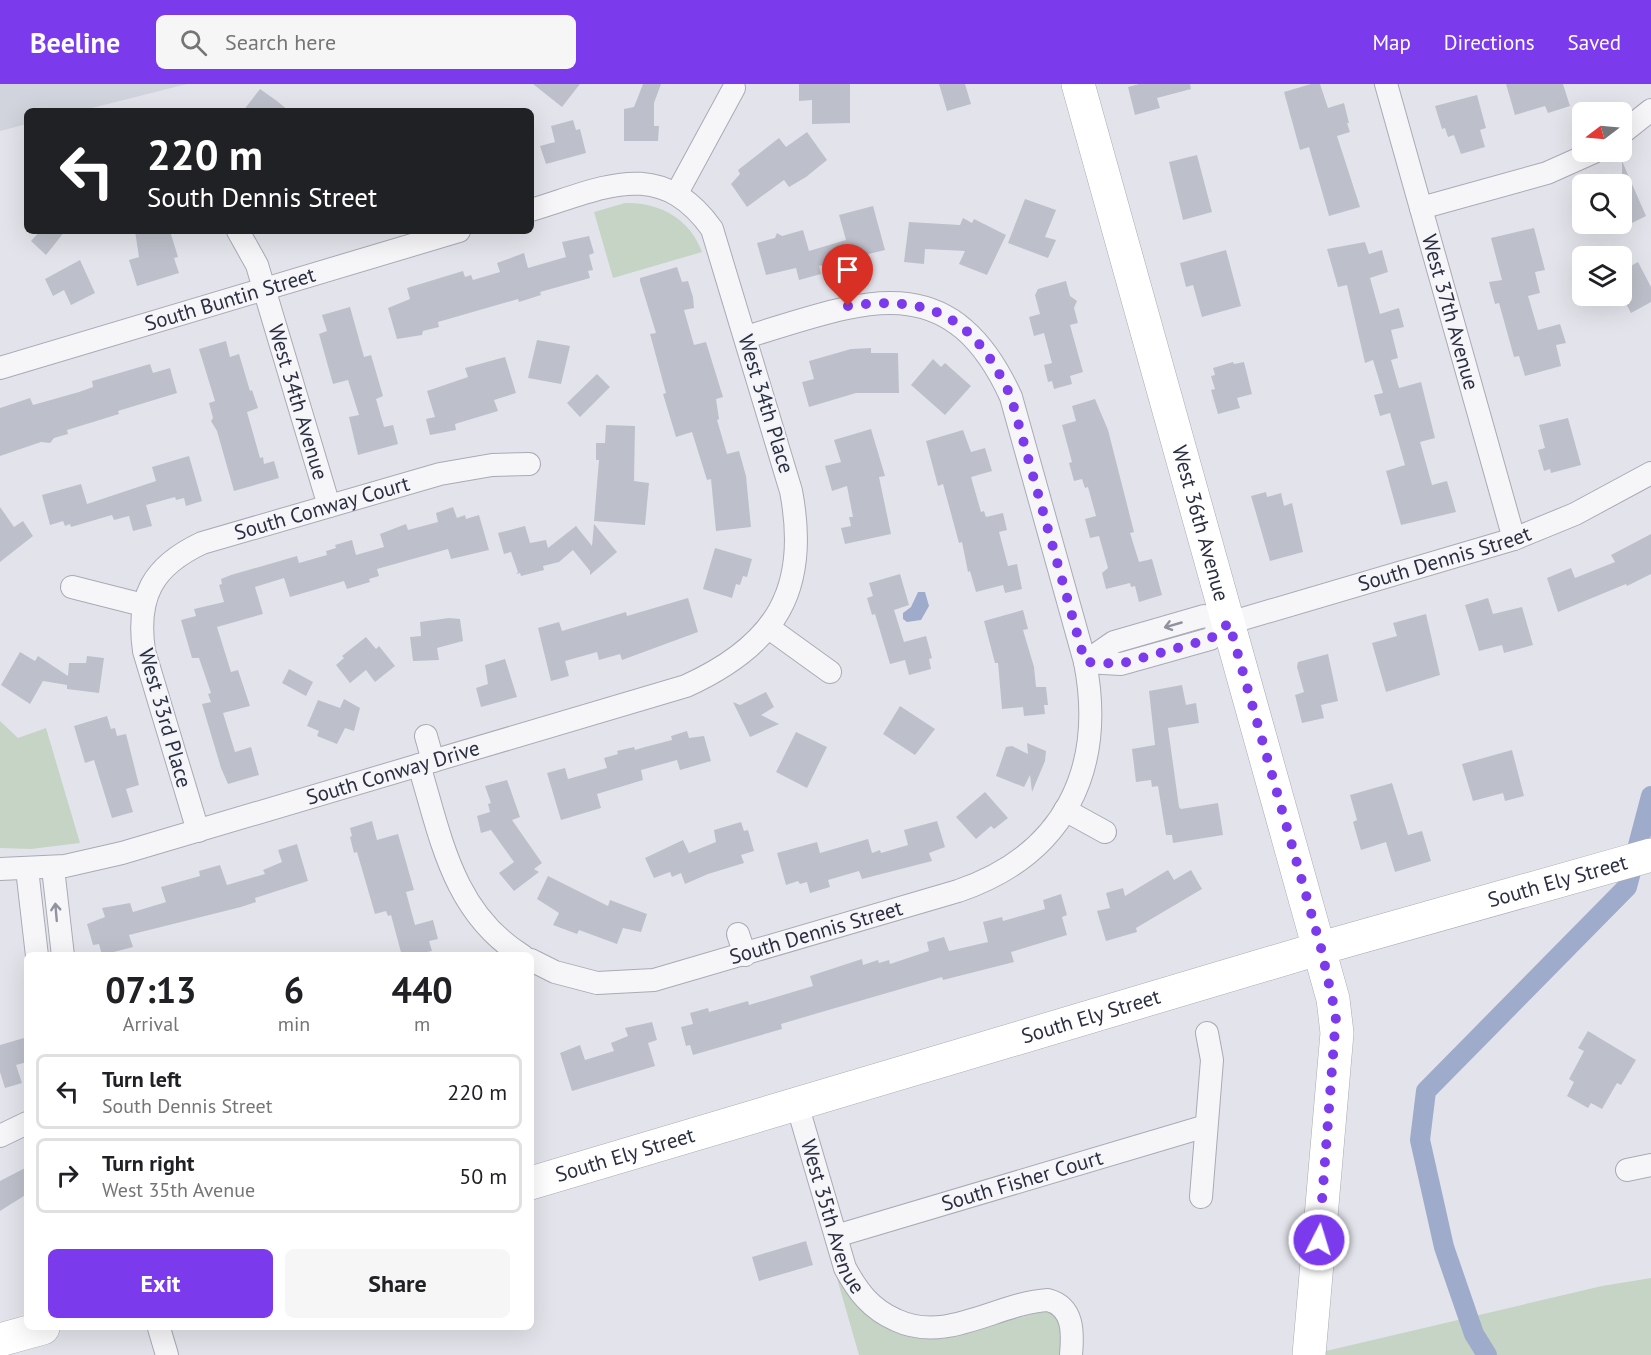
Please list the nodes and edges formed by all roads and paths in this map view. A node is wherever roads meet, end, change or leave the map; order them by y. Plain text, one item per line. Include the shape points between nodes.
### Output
1 (1078, 84) edge
2 (1386, 84) edge
3 (734, 88) dead end
4 (1651, 110) edge
5 (1632, 125) edge
6 (1572, 162) edge
7 (677, 193) junction
8 (1421, 208) junction
9 (534, 209) edge
10 (240, 234) edge
11 (449, 234) edge
12 (264, 288) junction
13 (746, 337) junction
14 (1, 363) edge
15 (529, 464) dead end
16 (1651, 473) edge
17 (329, 507) junction
18 (1514, 539) junction
19 (72, 587) dead end
20 (143, 605) junction
21 (1229, 623) junction
22 (769, 628) junction
23 (1085, 662) junction
24 (830, 672) dead end
25 (426, 736) dead end
26 (426, 763) junction
27 (1065, 810) junction
28 (198, 831) junction
29 (1105, 832) dead end
30 (1639, 858) edge
31 (53, 868) junction
32 (0, 869) edge
33 (27, 869) junction
34 (1321, 948) junction
35 (37, 952) edge
36 (63, 952) edge
37 (516, 952) edge
38 (534, 966) edge
39 (1207, 1033) dead end
40 (797, 1104) junction
41 (24, 1124) edge
42 (1206, 1126) junction
43 (0, 1136) edge
44 (1651, 1165) edge
45 (1627, 1170) dead end
46 (534, 1182) edge
47 (1201, 1197) dead end
48 (836, 1236) junction
49 (36, 1330) edge
50 (160, 1330) edge
51 (0, 1340) edge
52 (167, 1355) edge
53 (1071, 1355) edge
54 (1309, 1355) edge

1 - 21 street, West 36th Avenue
2 - 8 street, West 37th Avenue
3 - 7 street
4 - 5 street
6 - 8 street via 1547,173
7 - 9 street via 652,184 628,183
7 - 13 street, West 34th Place via 697,208 712,229
8 - 18 street, West 37th Avenue
10 - 12 street, West 34th Avenue via 257,265
11 - 12 street, South Buntin Street
12 - 14 street, South Buntin Street
12 - 17 street, West 34th Avenue
13 - 22 street, West 34th Place via 796,518 797,563 790,588
13 - 23 street via 848,306 872,303 929,308 968,330 997,367 1011,397
15 - 17 street, South Conway Court via 492,465 440,474
16 - 18 street, South Dennis Street via 1575,513
17 - 20 street, South Conway Court via 202,543 183,552 161,569
18 - 21 street, South Dennis Street
19 - 20 street
20 - 28 street, West 33rd Place via 140,627 144,651
21 - 23 street, South Dennis Street via 1204,616 1114,642
21 - 34 street, West 36th Avenue
22 - 24 street
22 - 26 street, South Conway Drive via 731,663 686,686
23 - 27 street via 1092,724 1087,755
25 - 26 street
26 - 28 street, South Conway Drive
26 - 37 street via 445,852 468,904
27 - 29 street
27 - 38 street, South Dennis Street via 1034,850 1004,873 983,883 742,944 672,977 638,983 588,981
28 - 31 street, South Conway Drive
30 - 34 street, South Ely Street
31 - 33 street, South Conway Drive
36 -> 31 street
32 - 33 street, South Conway Drive
33 - 35 street
34 - 40 street, South Ely Street
34 - 54 street, West 36th Avenue via 1337,1033
39 - 42 street via 1212,1060
40 - 46 street, South Ely Street
40 - 48 street, West 35th Avenue
41 - 43 street
42 - 47 street
42 - 48 street, South Fisher Court
44 - 45 street
48 - 53 street, West 35th Avenue via 854,1286 887,1316 916,1327 935,1328 1048,1300 1058,1302 1071,1322
49 - 51 street
50 - 52 street

